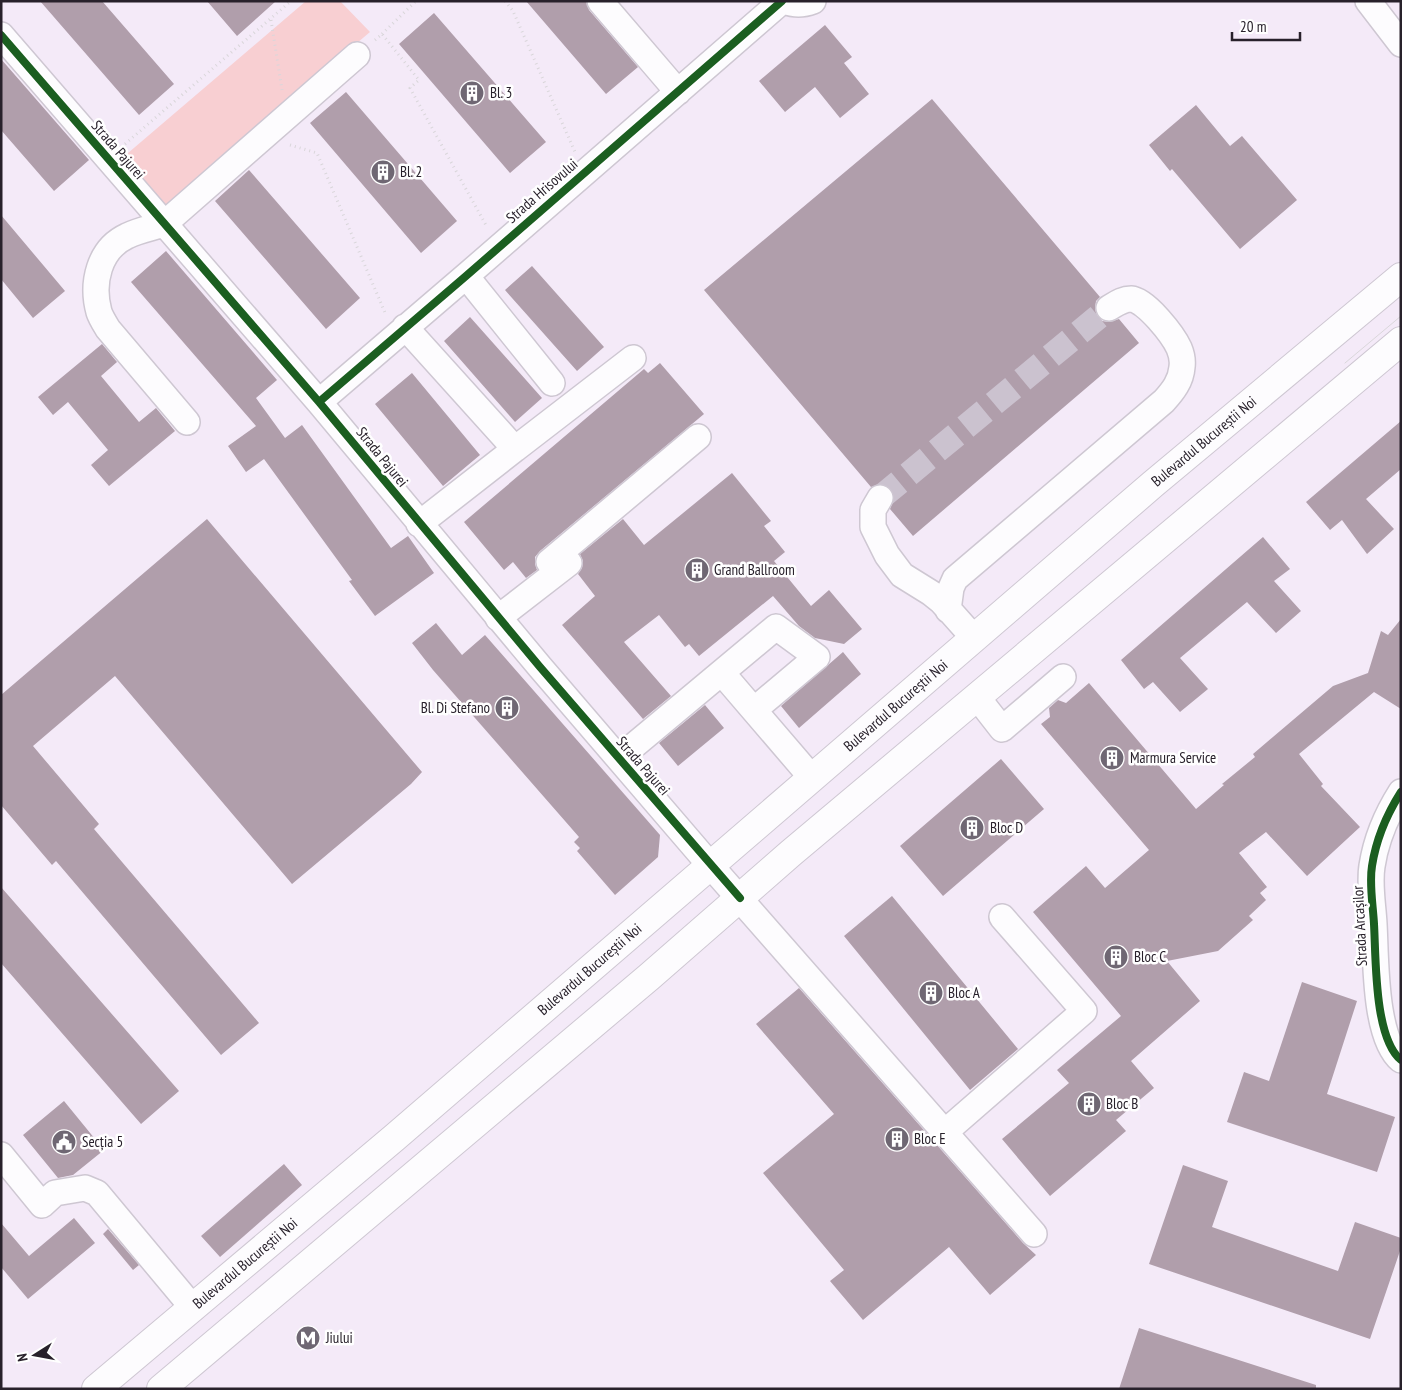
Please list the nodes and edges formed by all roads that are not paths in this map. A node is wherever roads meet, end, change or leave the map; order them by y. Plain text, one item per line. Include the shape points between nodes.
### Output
1 (600, 1) edge
2 (783, 1) edge
3 (813, 1) edge
4 (1368, 1) edge
5 (1, 35) edge
6 (1401, 44) edge
7 (357, 55) road end
8 (678, 92) junction
9 (164, 224) junction
10 (466, 276) junction
11 (1401, 277) edge
12 (1109, 308) tunnel mouth
13 (400, 331) junction
14 (1401, 341) edge
15 (633, 358) dead end
16 (552, 383) dead end
17 (319, 402) junction
18 (187, 422) dead end
19 (698, 438) dead end
20 (515, 449) junction
21 (880, 498) tunnel mouth
22 (419, 524) junction
23 (955, 579) junction
24 (920, 586) junction
25 (948, 610) junction
26 (498, 618) junction
27 (974, 638) junction
28 (722, 673) junction
29 (1063, 677) dead end
30 (977, 697) junction
31 (754, 710) junction
32 (619, 758) junction
33 (812, 778) junction
34 (1401, 792) edge
35 (710, 865) junction
36 (740, 898) junction
37 (1002, 917) dead end
38 (1401, 1060) edge
39 (945, 1132) junction
40 (394, 1138) junction
41 (1, 1155) edge
42 (416, 1172) junction
43 (1034, 1234) dead end
44 (193, 1308) junction
45 (96, 1389) edge
46 (161, 1389) edge

1 - 8 street
2 - 3 street via 793,4
2 - 8 street, Strada Hrisovului
4 - 6 street
5 - 9 street, Strada Pajurei
7 - 9 street
8 - 10 street, Strada Hrisovului
9 - 17 street, Strada Pajurei
9 - 18 street via 127,236 112,246 103,258 97,276 96,296 99,314 108,329
10 - 13 street, Strada Hrisovului
10 - 16 street
11 - 27 main road, Bulevardul Bucureștii Noi
12 - 23 street via 1123,300 1133,299 1158,319 1174,338 1183,357 1177,386 1164,401
13 - 17 street, Strada Hrisovului
13 - 20 street
14 - 30 main road
15 - 20 street
17 - 22 street, Strada Pajurei
19 - 26 street via 549,562 563,567
20 - 22 street
21 - 24 street via 873,510 873,527 902,575
22 - 26 street, Strada Pajurei
23 - 24 street
23 - 25 street
24 - 25 street
25 - 27 street
26 - 32 street, Strada Pajurei
27 - 33 main road, Bulevardul Bucureștii Noi
28 - 31 street
28 - 31 street via 776,627 817,658
28 - 32 street
29 - 30 street via 1002,729
30 - 36 main road
31 - 33 street
32 - 35 street, Strada Pajurei
33 - 35 main road, Bulevardul Bucureștii Noi
34 - 38 street, Strada Arcașilor via 1382,828 1371,869 1380,1005 1390,1047
35 - 36 street, Strada Pajurei
35 - 40 main road, Bulevardul Bucureștii Noi
36 - 39 street, Strada Pajurei
36 - 42 main road
37 - 39 street via 1084,1011
39 - 43 street, Strada Pajurei
40 - 42 main road
40 - 44 main road, Bulevardul Bucureștii Noi
41 - 44 street via 42,1205 56,1193 85,1188 97,1193
42 - 46 main road
44 - 45 main road, Bulevardul Bucureștii Noi

